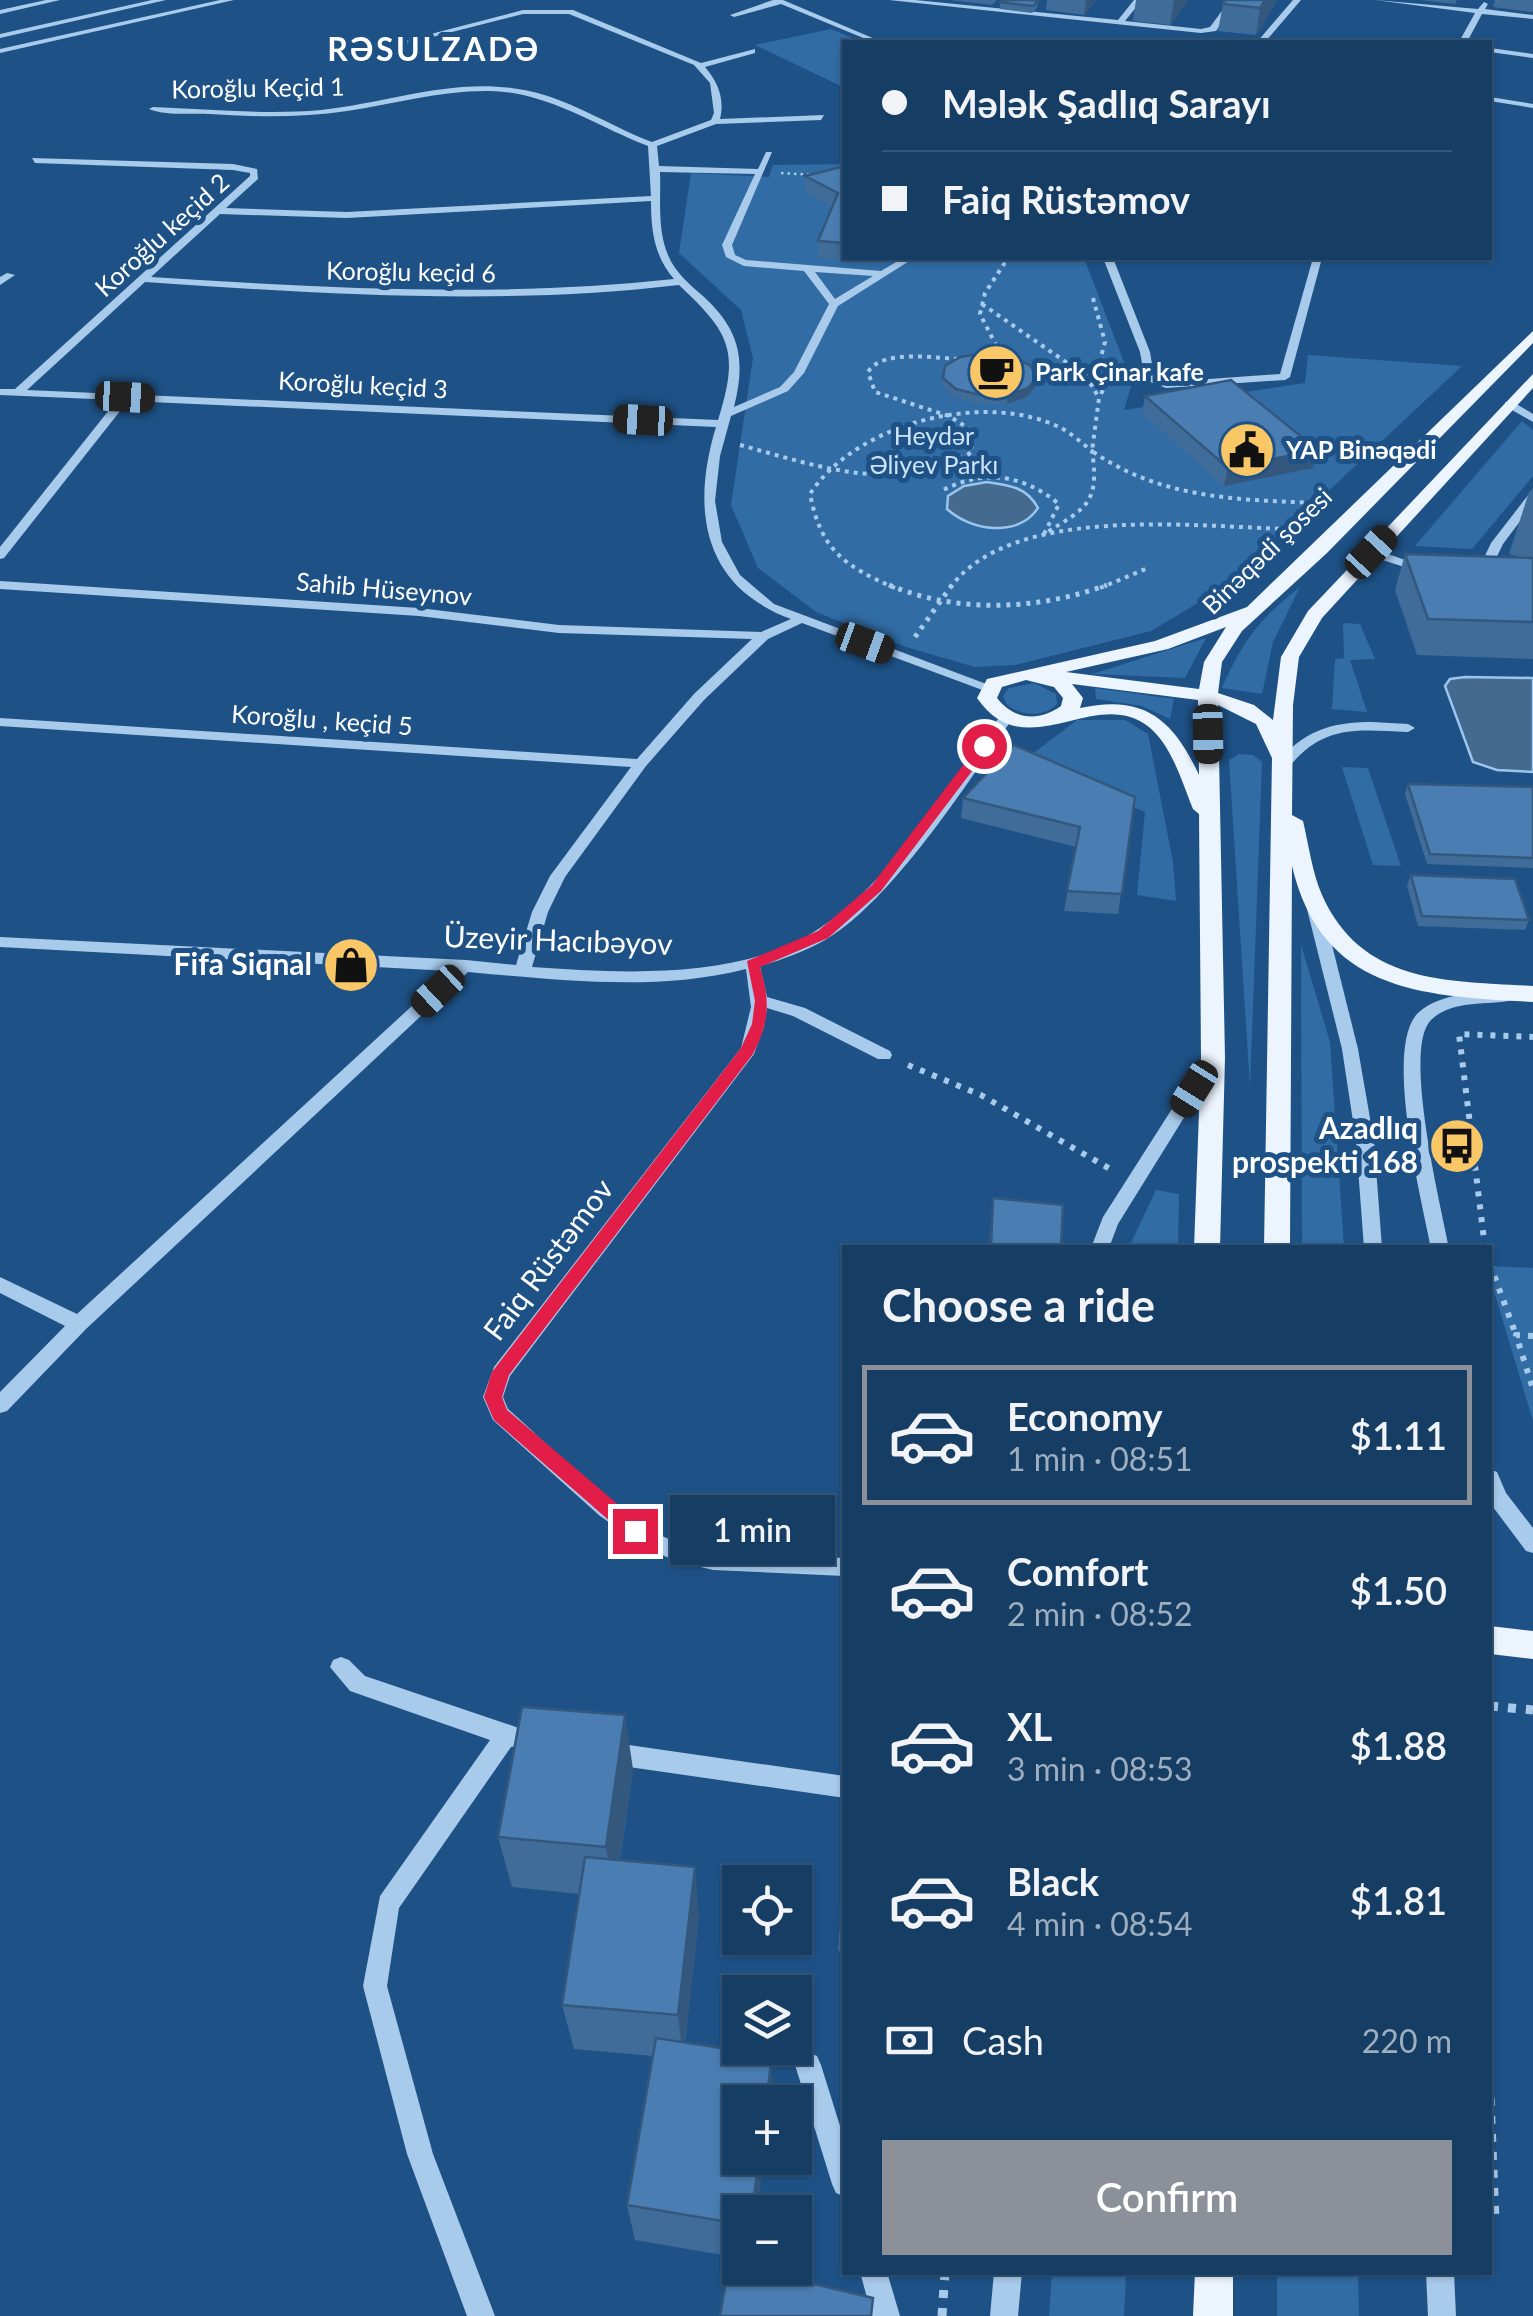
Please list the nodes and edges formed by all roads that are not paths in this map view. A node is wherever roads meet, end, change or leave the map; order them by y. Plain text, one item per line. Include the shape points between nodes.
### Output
1 (56, 0) edge
2 (126, 0) edge
3 (162, 0) edge
4 (230, 0) edge
5 (893, 0) edge
6 (1006, 0) edge
7 (1138, 0) edge
8 (1234, 0) edge
9 (1297, 0) edge
10 (1379, 0) edge
11 (1486, 0) edge
12 (779, 1) edge
13 (932, 2) edge
14 (137, 6) junction
15 (1481, 11) junction
16 (0, 12) edge
17 (994, 12) junction
18 (734, 15) dead end
19 (1533, 17) edge
20 (1120, 23) junction
21 (0, 36) edge
22 (873, 40) edge
23 (1263, 40) edge
24 (1464, 40) edge
25 (1492, 50) edge
26 (0, 51) edge
27 (752, 51) dead end
28 (346, 56) dead end
29 (1533, 56) edge
30 (700, 66) junction
31 (1492, 99) edge
32 (1533, 106) edge
33 (153, 110) dead end
34 (821, 117) dead end
35 (715, 122) junction
36 (652, 145) junction
37 (769, 154) dead end
38 (35, 160) dead end
39 (658, 168) junction
40 (766, 172) junction
41 (657, 198) junction
42 (218, 211) junction
43 (906, 260) edge
44 (1109, 260) edge
45 (1317, 260) edge
46 (808, 268) junction
47 (882, 274) junction
48 (143, 279) junction
49 (678, 282) junction
50 (834, 304) junction
51 (1533, 334) edge
52 (1533, 379) edge
53 (0, 392) edge
54 (17, 393) junction
55 (125, 397) junction
56 (1509, 404) junction
57 (725, 419) junction
58 (1533, 420) edge
59 (1533, 496) edge
60 (1371, 552) junction
61 (0, 555) edge
62 (1438, 573) edge
63 (1498, 581) edge
64 (0, 585) edge
65 (1261, 602) junction
66 (799, 620) junction
67 (763, 636) junction
68 (1026, 675) junction
69 (990, 688) junction
70 (1208, 696) junction
71 (1006, 718) junction
72 (1060, 718) junction
73 (0, 722) edge
74 (1408, 728) dead end
75 (640, 763) junction
76 (1284, 776) junction
77 (1210, 826) junction
78 (1312, 897) junction
79 (0, 942) edge
80 (752, 964) junction
81 (466, 965) junction
82 (522, 969) junction
83 (1533, 994) edge
84 (762, 1001) junction
85 (884, 1055) dead end
86 (1214, 1058) junction
87 (1101, 1245) edge
88 (1208, 1245) edge
89 (1277, 1245) edge
90 (1373, 1245) edge
91 (1439, 1245) edge
92 (0, 1284) edge
93 (79, 1324) junction
94 (0, 1405) edge
95 (1492, 1483) edge
96 (1533, 1544) edge
97 (842, 1567) edge
98 (1492, 1640) edge
99 (1533, 1646) edge
100 (341, 1668) dead end
101 (506, 1736) junction
102 (542, 1742) edge
103 (577, 1748) edge
104 (842, 1786) edge
105 (808, 2065) dead end
106 (842, 2174) edge
107 (874, 2275) edge
108 (1008, 2275) edge
109 (1214, 2275) edge
110 (1440, 2275) edge
111 (481, 2316) edge
112 (886, 2316) edge
113 (1004, 2316) edge
114 (1213, 2316) edge
115 (1442, 2316) edge

1 - 16 street
2 - 14 street
3 - 14 street
4 - 26 street
5 - 13 street
6 - 17 street
7 - 20 street
8 - 20 street via 1208,30
9 - 23 street
10 - 15 street
11 - 15 street
12 - 18 street
12 - 22 street
13 - 17 street
14 - 21 street
15 - 19 street
15 - 24 street
17 - 20 street
25 - 29 street
27 - 30 street
28 - 30 street via 551,10
30 - 35 street via 714,84
31 - 32 street
33 - 36 street, Koroğlu Keçid 1 via 317,112 425,95 516,90
34 - 35 street
35 - 36 street
36 - 39 street
37 - 40 street
38 - 42 street, Koroğlu keçid 2 via 254,170 256,177
39 - 40 street
39 - 41 street
40 - 46 street via 726,252 744,263
41 - 42 street via 347,215
41 - 49 street via 663,255
42 - 48 street, Koroğlu keçid 2
43 - 47 street
44 - 45 street via 1145,352 1148,378 1166,385 1285,377
46 - 47 street
46 - 50 street
47 - 50 street
48 - 49 street, Koroğlu keçid 6 via 553,295
48 - 54 street, Koroğlu keçid 2
49 - 57 street via 713,308 728,330 734,354
50 - 57 street via 784,389
51 - 65 main road, Binəqədi şosesi
52 - 56 main road
53 - 54 street, Koroğlu keçid 3
54 - 55 street, Koroğlu keçid 3
55 - 57 street, Koroğlu keçid 3
55 - 61 street
56 - 58 street
56 - 60 main road
57 - 66 street via 707,511 712,538 722,563 754,596
59 - 63 street via 1474,580
60 - 62 street
60 - 76 main road via 1314,615 1290,656
64 - 67 street, Sahib Hüseynov via 419,612 558,630
65 - 68 main road via 1170,641
65 - 70 main road, Binəqədi şosesi via 1220,645
66 - 67 street
66 - 69 street
67 - 75 street
68 - 69 main road
68 - 70 main road
68 - 72 main road via 1061,683 1070,693 1070,709
69 - 71 main road via 989,704
70 - 76 main road via 1263,720
70 - 77 main road, Binəqədi şosesi
71 - 72 main road
71 - 80 street, Üzeyir Hacıbəyov via 876,888 823,934
72 - 77 main road via 1122,709 1155,721 1180,753
73 - 75 street, Koroğlu , keçid 5
74 - 76 street via 1310,735 1298,744
75 - 82 street via 558,876
76 - 78 main road
76 - 89 main road
77 - 86 main road, Binəqədi şosesi
78 - 83 main road via 1333,933 1386,977 1420,986
78 - 90 street via 1350,1049
79 - 81 street, Üzeyir Hacıbəyov
80 - 82 street, Üzeyir Hacıbəyov via 658,976
80 - 84 street
81 - 82 street, Üzeyir Hacıbəyov
81 - 93 street
83 - 91 street via 1434,1009 1410,1039 1412,1089
84 - 85 street
84 - 97 street, Faiq Rüstəmov via 748,1050 501,1372 493,1397 500,1414 635,1531 675,1552
86 - 87 street
86 - 88 main road, Binəqədi şosesi
92 - 93 street
93 - 94 street
95 - 96 street
98 - 99 main road
100 - 101 street via 358,1684
101 - 102 street
101 - 111 street via 388,1904 375,1986 420,2154
103 - 104 street
105 - 106 street
107 - 112 street
108 - 113 street
109 - 114 main road
110 - 115 street

